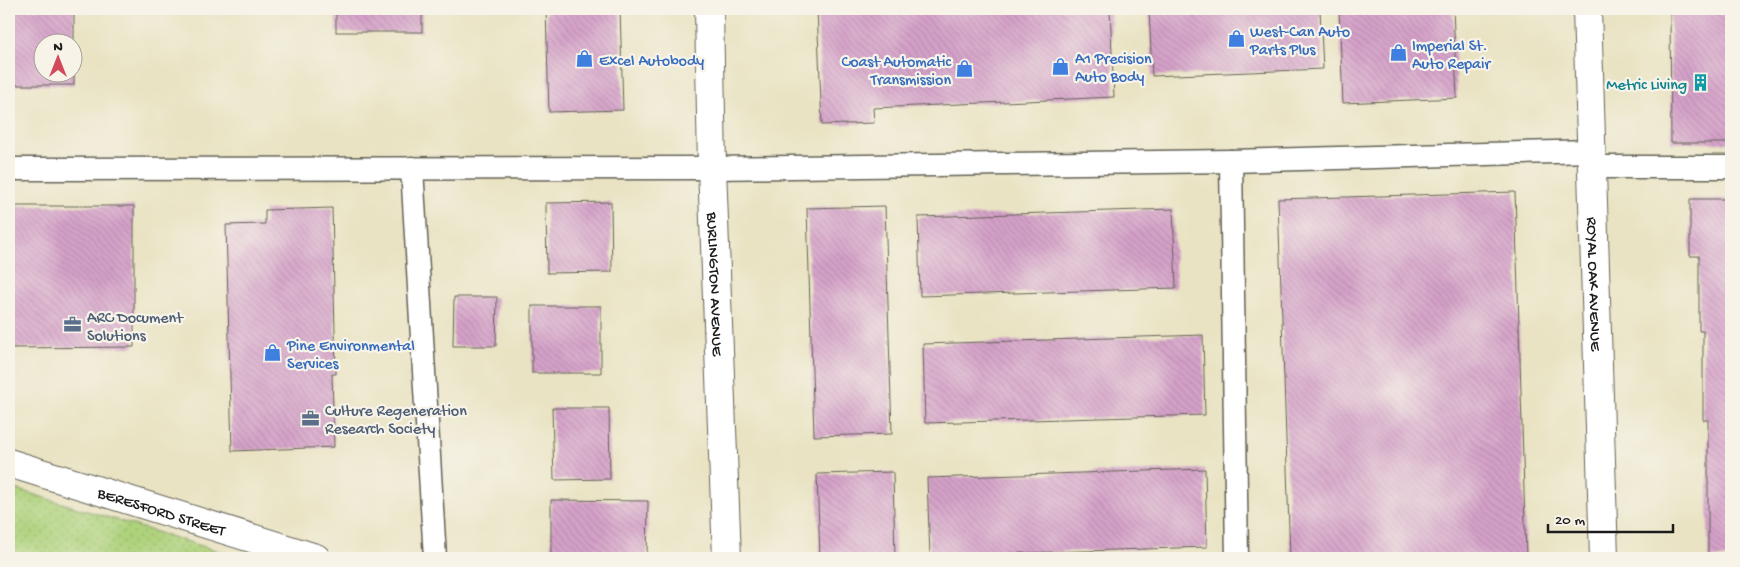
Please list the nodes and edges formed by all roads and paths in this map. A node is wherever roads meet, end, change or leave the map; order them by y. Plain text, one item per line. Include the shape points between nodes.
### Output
1 (709, 9) edge
2 (1587, 9) edge
3 (1591, 159) junction
4 (1231, 161) junction
5 (1731, 167) edge
6 (412, 168) junction
7 (712, 168) junction
8 (9, 169) edge
9 (9, 463) edge
10 (316, 558) edge
11 (435, 558) edge
12 (727, 558) edge
13 (1237, 558) edge
14 (1604, 558) edge

1 - 7 street, BURLINGTON AVENUE
2 - 3 street, ROYAL OAK AVENUE
3 - 4 lane
3 - 5 lane
3 - 14 street, ROYAL OAK AVENUE
4 - 7 lane
4 - 13 lane
6 - 7 lane
6 - 8 lane
6 - 11 lane
7 - 12 street, BURLINGTON AVENUE
9 - 10 street, BERESFORD STREET

